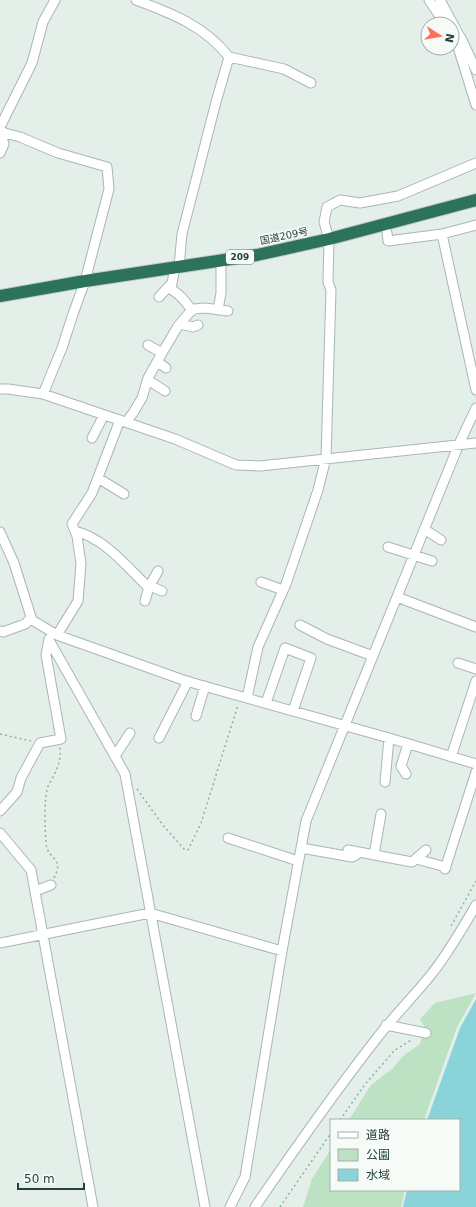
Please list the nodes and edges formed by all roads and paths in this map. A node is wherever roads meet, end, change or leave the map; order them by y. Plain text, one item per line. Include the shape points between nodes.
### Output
1 (55, 0) edge
2 (136, 0) edge
3 (429, 0) edge
4 (440, 0) edge
5 (440, 16) edge
6 (447, 16) edge
7 (460, 43) edge
8 (460, 53) edge
9 (229, 57) junction
10 (476, 70) edge
11 (311, 83) dead end
12 (476, 104) edge
13 (0, 130) edge
14 (0, 153) edge
15 (476, 163) edge
16 (476, 200) edge
17 (476, 225) edge
18 (387, 233) dead end
19 (442, 234) junction
20 (329, 239) junction
21 (177, 267) junction
22 (221, 268) dead end
23 (85, 281) junction
24 (170, 287) junction
25 (0, 296) edge
26 (159, 297) dead end
27 (218, 310) junction
28 (192, 311) junction
29 (228, 312) dead end
30 (180, 324) junction
31 (198, 325) dead end
32 (148, 345) dead end
33 (162, 353) junction
34 (158, 362) junction
35 (166, 368) dead end
36 (148, 380) junction
37 (0, 389) edge
38 (476, 390) edge
39 (165, 391) dead end
40 (43, 394) junction
41 (476, 408) edge
42 (104, 415) junction
43 (123, 421) junction
44 (92, 438) dead end
45 (476, 443) edge
46 (459, 444) junction
47 (326, 458) junction
48 (98, 478) junction
49 (124, 494) dead end
50 (424, 529) junction
51 (75, 531) junction
52 (0, 532) edge
53 (441, 540) dead end
54 (388, 547) dead end
55 (413, 556) junction
56 (432, 561) dead end
57 (158, 571) dead end
58 (261, 582) dead end
59 (150, 587) junction
60 (283, 590) junction
61 (162, 591) dead end
62 (397, 597) junction
63 (145, 601) dead end
64 (31, 618) junction
65 (300, 625) dead end
66 (476, 627) edge
67 (1, 633) edge
68 (52, 635) junction
69 (373, 656) junction
70 (458, 663) dead end
71 (476, 669) edge
72 (188, 681) junction
73 (476, 681) edge
74 (205, 686) junction
75 (244, 697) junction
76 (266, 703) junction
77 (293, 711) junction
78 (196, 716) dead end
79 (345, 726) junction
80 (0, 734) edge
81 (130, 734) dead end
82 (159, 738) dead end
83 (389, 738) junction
84 (59, 740) junction
85 (40, 743) junction
86 (408, 744) junction
87 (115, 756) junction
88 (451, 757) junction
89 (476, 764) edge
90 (476, 772) edge
91 (406, 774) dead end
92 (385, 782) dead end
93 (137, 789) dead end
94 (0, 810) edge
95 (381, 814) dead end
96 (0, 833) edge
97 (228, 838) dead end
98 (301, 848) junction
99 (426, 850) dead end
100 (374, 855) junction
101 (416, 859) junction
102 (298, 861) junction
103 (476, 881) edge
104 (51, 884) joint
105 (35, 891) junction
106 (476, 905) edge
107 (150, 913) junction
108 (451, 926) dead end
109 (43, 935) junction
110 (0, 943) edge
111 (282, 951) junction
112 (386, 1025) junction
113 (424, 1033) joint
114 (341, 1119) edge
115 (330, 1134) edge
116 (93, 1207) edge
117 (205, 1207) edge
118 (230, 1207) edge
119 (255, 1207) edge
120 (280, 1207) edge

1 - 13 street via 43,22 32,63
2 - 9 street via 191,23 220,46
3 - 5 street
4 - 6 street
7 - 10 street
8 - 12 street
9 - 11 street via 284,69
9 - 21 street via 182,234
13 - 14 street via 4,144
13 - 23 street via 58,153 107,168 109,189
15 - 20 street via 398,196 360,203 340,200 327,207 324,222
16 - 20 highway, 国道209号 / 209
17 - 19 street
18 - 19 street via 388,241
19 - 38 street
20 - 21 highway, 国道209号 / 209 via 256,255
20 - 47 street via 328,282 331,290
21 - 23 highway, 国道209号 / 209
21 - 24 street
22 - 27 street
23 - 25 highway, 国道209号 / 209
23 - 40 street
24 - 26 street
24 - 28 street via 186,301
27 - 28 street via 205,308
27 - 29 street
28 - 30 street
30 - 31 street via 192,327
30 - 33 street
32 - 33 street
33 - 34 street
34 - 35 street
34 - 36 street
36 - 39 street
36 - 43 street via 133,413
37 - 40 street
40 - 42 street
41 - 46 street
42 - 43 street
42 - 44 street
43 - 47 street via 175,439 236,465 260,466
43 - 48 street
45 - 46 street
46 - 47 street
46 - 50 street
47 - 60 street via 318,490
48 - 49 street
48 - 51 street via 92,492 74,518 72,524
50 - 53 street
50 - 55 street
51 - 59 street via 97,540
51 - 68 street via 81,564 78,601
52 - 64 street via 14,563
54 - 55 street
55 - 56 street
55 - 62 street
57 - 59 street
58 - 60 street
59 - 61 street
59 - 63 street
60 - 75 street via 258,647
62 - 66 street
62 - 69 street
64 - 67 street via 26,624
64 - 68 street
65 - 69 street via 327,639
68 - 72 street
68 - 84 street via 46,655 61,739
68 - 87 street
69 - 79 street
70 - 71 street
72 - 74 street
72 - 82 street
73 - 88 street
74 - 75 street
74 - 78 street
75 - 76 street
75 - 93 path via 201,823 188,850 184,849 162,824
76 - 77 street
76 - 77 street via 285,648 311,658
77 - 79 street
79 - 83 street
79 - 98 street via 306,821
80 - 85 path
81 - 87 street
83 - 86 street
83 - 92 street
84 - 85 street
84 - 104 path via 60,762 47,790 46,845 58,864
85 - 94 street via 16,792
86 - 88 street
86 - 91 street via 401,766
87 - 107 street via 125,774
88 - 89 street
90 - 101 street via 445,868
95 - 100 street
96 - 105 street via 31,870
97 - 102 street
98 - 100 street via 352,857 356,855 352,851
98 - 102 street
99 - 101 street
100 - 101 street via 412,862
102 - 111 street
103 - 108 path
104 - 105 street
105 - 109 street
106 - 112 street via 459,935 430,975
107 - 109 street
107 - 111 street
107 - 117 street
109 - 110 street
109 - 116 street
111 - 118 street via 245,1177
112 - 113 street
112 - 119 street via 324,1106
113 - 114 path via 395,1050 366,1082
115 - 120 path

